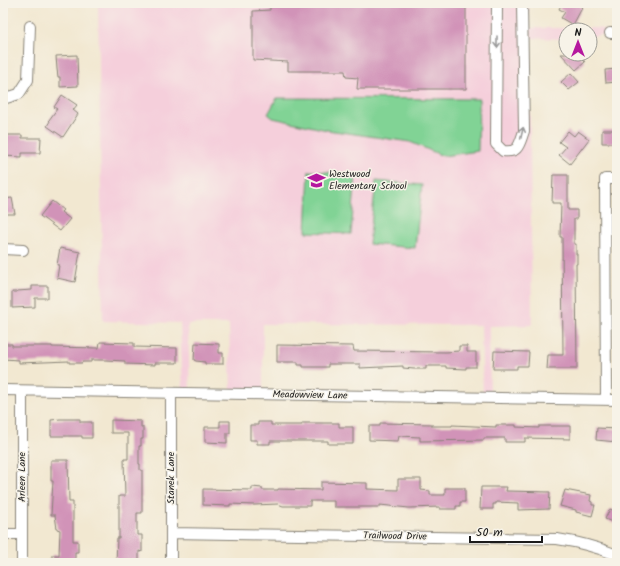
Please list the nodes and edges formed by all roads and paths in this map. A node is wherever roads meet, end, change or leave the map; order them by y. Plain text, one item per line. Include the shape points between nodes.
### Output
1 (497, 3) edge
2 (522, 3) edge
3 (30, 26) dead end
4 (3, 99) edge
5 (617, 179) edge
6 (3, 249) edge
7 (23, 250) dead end
8 (3, 390) edge
9 (22, 391) junction
10 (171, 393) junction
11 (606, 399) junction
12 (617, 400) edge
13 (171, 532) junction
14 (3, 534) edge
15 (22, 534) junction
16 (617, 555) edge
17 (22, 563) edge
18 (171, 563) edge

1 -> 2 street via 496,144 502,152 514,151 524,131
3 - 4 street via 28,80 19,94
5 - 11 street via 606,179
6 - 7 street
8 - 9 street, Meadowview Lane
9 - 10 street, Meadowview Lane
9 - 15 street, Arleen Lane
10 - 11 street, Meadowview Lane
10 - 13 street, Stanek Lane
11 - 12 street, Meadowview Lane
13 - 16 street, Trailwood Drive via 556,539 578,542
13 - 18 street, Stanek Lane
14 - 15 street
15 - 17 street, Arleen Lane

